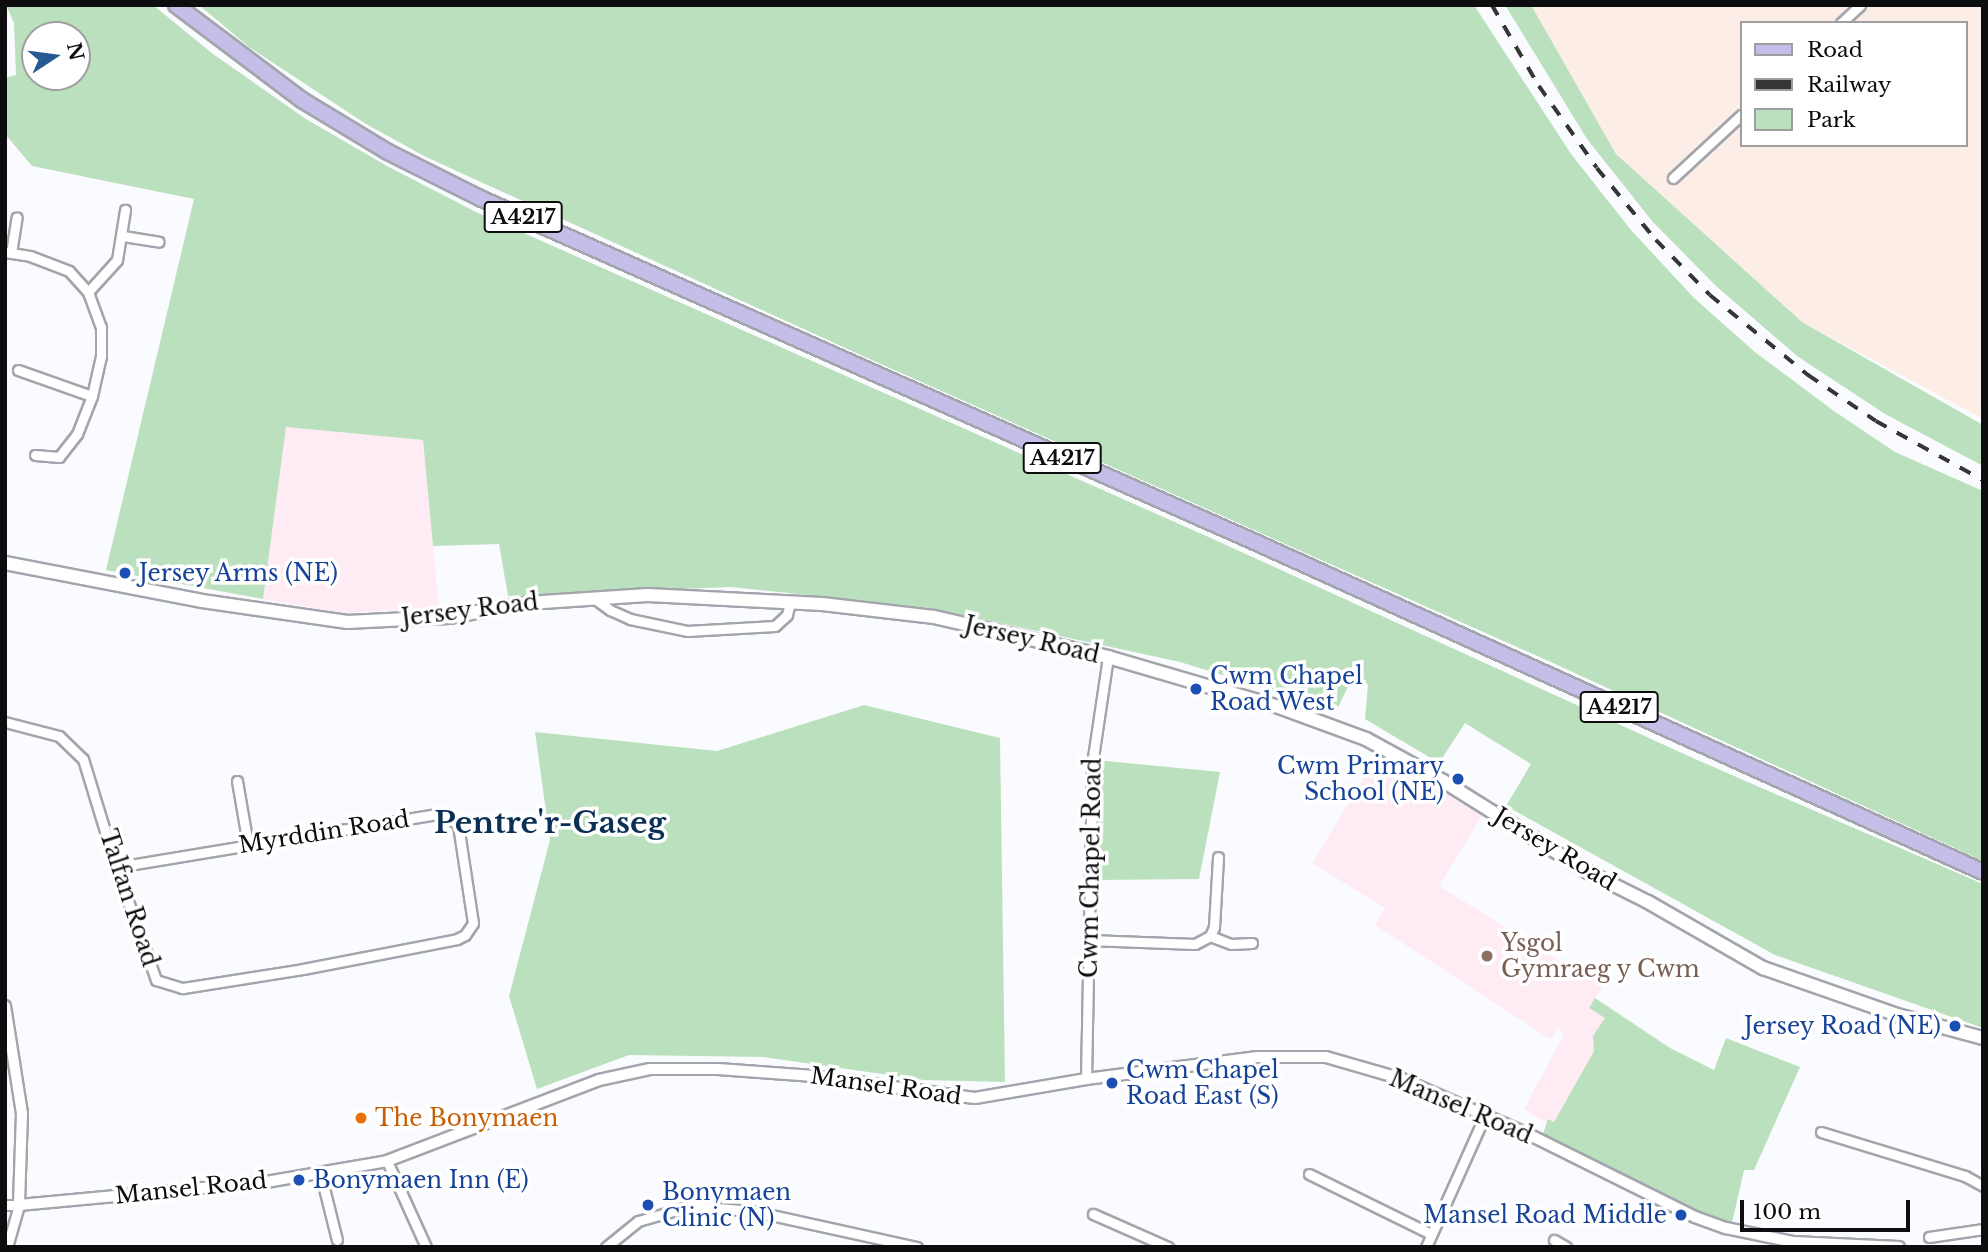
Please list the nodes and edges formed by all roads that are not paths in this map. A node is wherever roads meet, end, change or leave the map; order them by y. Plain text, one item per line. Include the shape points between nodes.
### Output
1 (176, 5) edge
2 (1860, 5) edge
3 (1843, 21) edge
4 (1740, 116) edge
5 (1673, 178) dead end
6 (125, 210) dead end
7 (17, 217) dead end
8 (123, 236) junction
9 (159, 242) dead end
10 (8, 253) edge
11 (88, 292) junction
12 (18, 370) dead end
13 (92, 396) junction
14 (35, 455) dead end
15 (5, 563) edge
16 (595, 598) junction
17 (790, 602) junction
18 (1108, 657) junction
19 (5, 722) edge
20 (237, 781) dead end
21 (248, 845) junction
22 (1218, 857) dead end
23 (116, 867) junction
24 (1983, 872) edge
25 (1210, 936) junction
26 (1090, 940) junction
27 (1252, 943) dead end
28 (303, 969) joint
29 (5, 1006) edge
30 (1983, 1038) edge
31 (1086, 1079) junction
32 (1485, 1115) junction
33 (1821, 1132) dead end
34 (387, 1161) junction
35 (320, 1172) junction
36 (1309, 1174) dead end
37 (1983, 1185) edge
38 (5, 1205) edge
39 (19, 1205) junction
40 (1093, 1214) dead end
41 (1983, 1228) edge
42 (1431, 1234) junction
43 (1929, 1237) dead end
44 (337, 1240) dead end
45 (1554, 1240) dead end
46 (7, 1247) edge
47 (426, 1247) edge
48 (606, 1247) edge
49 (917, 1247) edge
50 (1168, 1247) edge
51 (1426, 1247) edge
52 (1566, 1247) edge
53 (1899, 1247) edge

1 - 24 main road, A4217 via 302,100 400,158
2 - 3 street
4 - 5 street
6 - 8 street
7 - 10 street
8 - 9 street
8 - 11 street via 117,260
10 - 11 street via 69,271
11 - 13 street via 102,327
12 - 13 street
13 - 14 street via 77,434 59,457
15 - 16 main road, Jersey Road via 202,601 347,622 449,617 528,603
16 - 17 main road, Jersey Road
16 - 17 street via 630,619 687,631 775,625 787,615
17 - 18 main road, Jersey Road via 934,617
18 - 26 street, Cwm Chapel Road via 1092,764
18 - 30 main road, Jersey Road via 1279,707 1366,738 1588,872 1763,968
19 - 23 street, Talfan Road via 49,731 78,751 90,774
20 - 21 street
21 - 23 street, Myrddin Road
21 - 28 street, Myrddin Road via 437,814 447,815 458,825 474,916 465,935
22 - 25 street
23 - 28 street, Talfan Road via 156,980 183,988
25 - 26 street via 1195,944
25 - 27 street via 1231,944
26 - 31 street, Cwm Chapel Road
29 - 39 street via 22,1113
31 - 32 street, Mansel Road via 1258,1058 1326,1057 1402,1079
31 - 34 street, Mansel Road via 975,1098 814,1076 650,1069 599,1080
32 - 42 street
32 - 53 street, Mansel Road via 1726,1228 1793,1242
33 - 37 street
34 - 35 street, Mansel Road
34 - 47 street
35 - 39 street, Mansel Road via 266,1182
35 - 44 street
36 - 42 street
38 - 39 street
39 - 46 street
40 - 50 street
41 - 43 street
42 - 51 street
45 - 52 street
48 - 49 street via 638,1221 691,1206 753,1212

